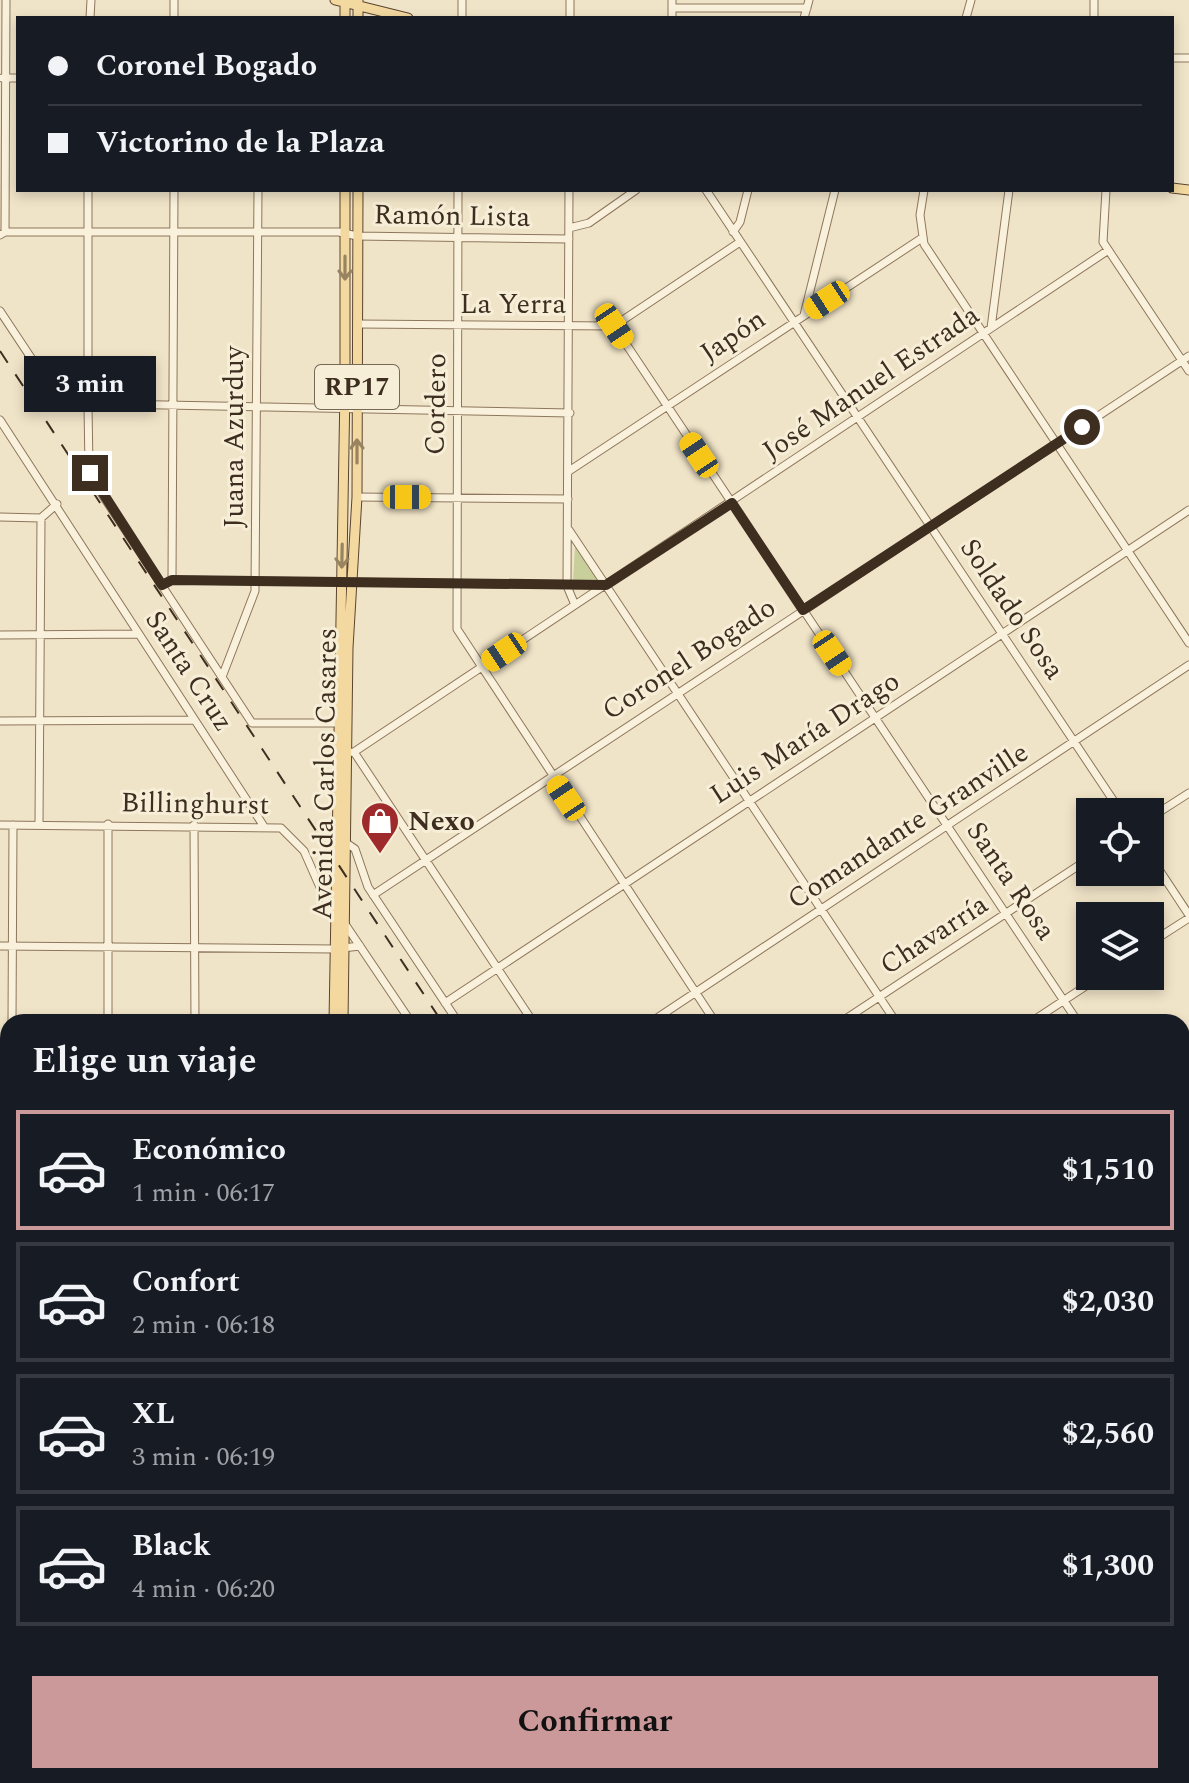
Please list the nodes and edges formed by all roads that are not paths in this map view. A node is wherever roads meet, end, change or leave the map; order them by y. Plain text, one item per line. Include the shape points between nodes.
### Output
1 (6, 0) edge
2 (342, 1) edge
3 (358, 3) edge
4 (672, 4) edge
5 (808, 4) edge
6 (401, 16) edge
7 (2, 78) edge
8 (88, 192) edge
9 (174, 192) edge
10 (258, 192) edge
11 (345, 192) edge
12 (358, 192) edge
13 (458, 192) edge
14 (569, 192) edge
15 (633, 192) edge
16 (707, 192) edge
17 (748, 192) edge
18 (835, 192) edge
19 (924, 192) edge
20 (1009, 192) edge
21 (1106, 192) edge
22 (569, 228) junction
23 (88, 232) junction
24 (174, 232) junction
25 (258, 232) junction
26 (733, 232) junction
27 (3, 233) edge
28 (345, 233) junction
29 (357, 236) junction
30 (922, 238) junction
31 (458, 239) junction
32 (569, 239) junction
33 (740, 242) junction
34 (1107, 251) junction
35 (0, 311) edge
36 (804, 315) junction
37 (793, 322) junction
38 (358, 324) junction
39 (459, 326) junction
40 (569, 326) junction
41 (614, 326) junction
42 (988, 331) junction
43 (1186, 358) edge
44 (1189, 371) edge
45 (88, 406) junction
46 (172, 406) junction
47 (256, 406) junction
48 (667, 406) junction
49 (345, 408) junction
50 (357, 410) junction
51 (457, 411) junction
52 (570, 413) junction
53 (858, 418) junction
54 (0, 420) edge
55 (1057, 443) junction
56 (569, 471) junction
57 (357, 497) junction
58 (457, 498) junction
59 (568, 499) junction
60 (732, 503) junction
61 (57, 504) junction
62 (1189, 510) edge
63 (0, 517) edge
64 (41, 518) junction
65 (930, 526) junction
66 (569, 530) junction
67 (1128, 550) junction
68 (172, 580) junction
69 (256, 583) junction
70 (341, 584) junction
71 (162, 585) junction
72 (353, 585) junction
73 (455, 585) junction
74 (606, 585) junction
75 (567, 586) junction
76 (575, 605) junction
77 (803, 610) junction
78 (1002, 633) junction
79 (138, 634) junction
80 (0, 635) edge
81 (41, 636) junction
82 (1189, 643) edge
83 (1189, 665) edge
84 (480, 668) junction
85 (222, 677) junction
86 (677, 693) junction
87 (876, 718) junction
88 (194, 720) junction
89 (0, 721) edge
90 (40, 722) junction
91 (342, 723) junction
92 (1075, 742) junction
93 (345, 753) junction
94 (552, 776) junction
95 (1189, 793) edge
96 (1112, 798) edge
97 (750, 800) junction
98 (1164, 809) edge
99 (39, 824) junction
100 (108, 824) junction
101 (0, 825) edge
102 (13, 825) junction
103 (194, 825) junction
104 (263, 825) junction
105 (948, 827) junction
106 (345, 842) junction
107 (425, 861) junction
108 (1076, 867) edge
109 (1164, 878) edge
110 (625, 884) junction
111 (373, 895) junction
112 (821, 909) junction
113 (1007, 914) junction
114 (1189, 916) edge
115 (334, 919) junction
116 (345, 924) junction
117 (1164, 933) edge
118 (0, 946) edge
119 (12, 946) junction
120 (360, 946) junction
121 (195, 947) junction
122 (108, 948) junction
123 (339, 948) junction
124 (497, 968) junction
125 (1080, 990) edge
126 (695, 992) junction
127 (880, 997) junction
128 (1064, 1001) junction
129 (445, 1003) junction
130 (12, 1014) edge
131 (108, 1014) edge
132 (195, 1014) edge
133 (335, 1014) edge
134 (343, 1014) edge
135 (406, 1014) edge
136 (453, 1014) edge
137 (528, 1014) edge
138 (663, 1014) edge
139 (710, 1014) edge
140 (853, 1014) edge
141 (891, 1014) edge
142 (1044, 1014) edge
143 (1073, 1014) edge
144 (0, 1682) edge
145 (0, 1688) edge

1 - 7 street
2 - 3 main road
3 - 6 main road
4 - 5 street
7 - 27 street
8 - 23 street
9 - 24 street
10 - 25 street, Juana Azurduy
11 - 28 main road, Avenida Carlos Casares / RP17
12 - 29 main road, Avenida Carlos Casares / RP17
13 - 31 street, Cordero
14 - 22 street
15 - 22 street, Ramón Lista via 589,223
16 - 26 street, Soldado Sosa
17 - 26 street
18 - 36 street
19 - 30 street
20 - 42 street
21 - 34 street via 1101,236
22 - 32 street
23 - 24 street, Ramón Lista
23 - 27 street, Ramón Lista
23 - 45 street
24 - 25 street, Ramón Lista
24 - 46 street
25 - 28 street, Ramón Lista
25 - 47 street, Juana Azurduy
26 - 33 street, Soldado Sosa
28 - 29 street, Ramón Lista
28 -> 49 main road, Avenida Carlos Casares / RP17
29 - 31 street, Ramón Lista
29 - 38 main road, Avenida Carlos Casares / RP17
30 - 36 street, Japón
30 - 42 street
31 - 32 street, Ramón Lista
31 - 39 street, Cordero
32 - 40 street
33 - 37 street, Soldado Sosa
33 - 41 street
34 - 42 street, José Manuel Estrada
34 - 43 street
35 - 45 street via 57,405
36 - 37 street, Japón
37 - 48 street, Japón
37 - 53 street, Soldado Sosa
38 - 39 street, La Yerra
38 - 50 main road, Avenida Carlos Casares / RP17
39 - 40 street, La Yerra
39 - 51 street, Cordero
40 - 41 street, La Yerra
40 - 52 street
41 - 48 street, Santa Rosa
42 - 53 street, José Manuel Estrada
42 - 55 street
43 - 44 street
43 - 55 street, Coronel Bogado
45 - 46 street
45 - 71 street via 89,468
46 - 47 street
46 - 68 street
47 - 49 street
47 - 69 street, Juana Azurduy
48 - 56 street, Japón
48 - 60 street, Santa Rosa
49 - 50 street
49 -> 70 main road, Avenida Carlos Casares / RP17
50 - 51 street
57 -> 50 main road, Avenida Carlos Casares / RP17
51 - 52 street
51 - 58 street, Cordero
52 - 56 street
53 - 60 street, José Manuel Estrada
53 - 65 street, Soldado Sosa
54 - 61 street, Santa Cruz
55 - 65 street, Coronel Bogado
55 - 67 street
56 - 59 street
57 - 58 street
57 - 72 main road, Avenida Carlos Casares / RP17
58 - 59 street
58 - 73 street, Cordero
59 - 66 street
60 - 74 street, José Manuel Estrada
60 - 77 street, Santa Rosa
61 - 64 street
61 - 79 street, Santa Cruz
62 - 67 street, Luis María Drago
63 - 64 street
64 - 81 street
65 - 77 street, Coronel Bogado
65 - 78 street, Soldado Sosa
66 - 74 street
66 - 75 street
67 - 78 street, Luis María Drago
67 - 82 street
68 - 69 street
68 - 71 street
69 - 70 street
69 - 85 street, Juana Azurduy
70 - 72 street
70 - 91 main road, Avenida Carlos Casares / RP17
71 - 85 street
72 - 73 street
72 - 91 main road, Avenida Carlos Casares / RP17
73 - 75 street
73 - 84 street, Cordero via 457,629
74 - 75 street
74 - 76 street, José Manuel Estrada
74 - 86 street
75 - 76 street
76 - 84 street, José Manuel Estrada
77 - 86 street, Coronel Bogado
77 - 87 street, Santa Rosa
78 - 87 street, Luis María Drago
78 - 92 street, Soldado Sosa
79 - 81 street
79 - 88 street, Santa Cruz
80 - 81 street
81 - 90 street
83 - 92 street, Comandante Granville
84 - 93 street, José Manuel Estrada
84 - 94 street, Cordero
85 - 91 street via 252,723
86 - 94 street, Coronel Bogado
86 - 97 street
87 - 97 street, Luis María Drago
87 - 105 street, Santa Rosa
88 - 90 street
88 - 104 street, Santa Cruz
89 - 90 street
90 - 99 street
91 - 93 main road, Avenida Carlos Casares / RP17
92 - 96 street, Soldado Sosa
92 - 105 street, Comandante Granville
93 - 106 main road, Avenida Carlos Casares / RP17
93 - 107 street
93 - 115 main road, Avenida Carlos Casares / RP17
94 - 107 street, Coronel Bogado
94 - 110 street, Cordero
95 - 98 street
97 - 110 street, Luis María Drago
97 - 112 street
99 - 100 street, Billinghurst
99 - 102 street, Billinghurst
100 - 103 street, Billinghurst
100 - 122 street
101 - 102 street, Billinghurst
102 - 119 street
103 - 104 street, Billinghurst
103 - 121 street
104 - 115 street, Billinghurst via 281,828 300,843
105 - 112 street, Comandante Granville
105 - 113 street, Santa Rosa
106 - 111 street via 355,849
106 - 116 main road, Avenida Carlos Casares / RP17
107 - 111 street, Coronel Bogado
107 - 124 street
108 - 113 street, Chavarría
109 - 114 street
110 - 124 street, Luis María Drago
110 - 126 street, Cordero
111 - 129 street
112 - 126 street, Comandante Granville
112 - 127 street
113 - 127 street, Chavarría
113 - 128 street, Santa Rosa
114 - 117 street
115 - 123 main road, Avenida Carlos Casares / RP17
116 - 120 street
116 - 123 main road, Avenida Carlos Casares / RP17
118 - 119 street
119 - 122 street
119 - 130 street
120 - 123 street
120 - 135 street
121 - 122 street
121 - 123 street
121 - 132 street
122 - 131 street
123 - 133 main road, Avenida Carlos Casares / RP17
123 - 134 main road, Avenida Carlos Casares / RP17
124 - 129 street, Luis María Drago
124 - 137 street
125 - 128 street
126 - 138 street, Comandante Granville
126 - 139 street, Cordero
127 - 140 street, Chavarría
127 - 141 street
128 - 142 street
128 - 143 street, Santa Rosa
129 - 136 street
144 - 145 street

